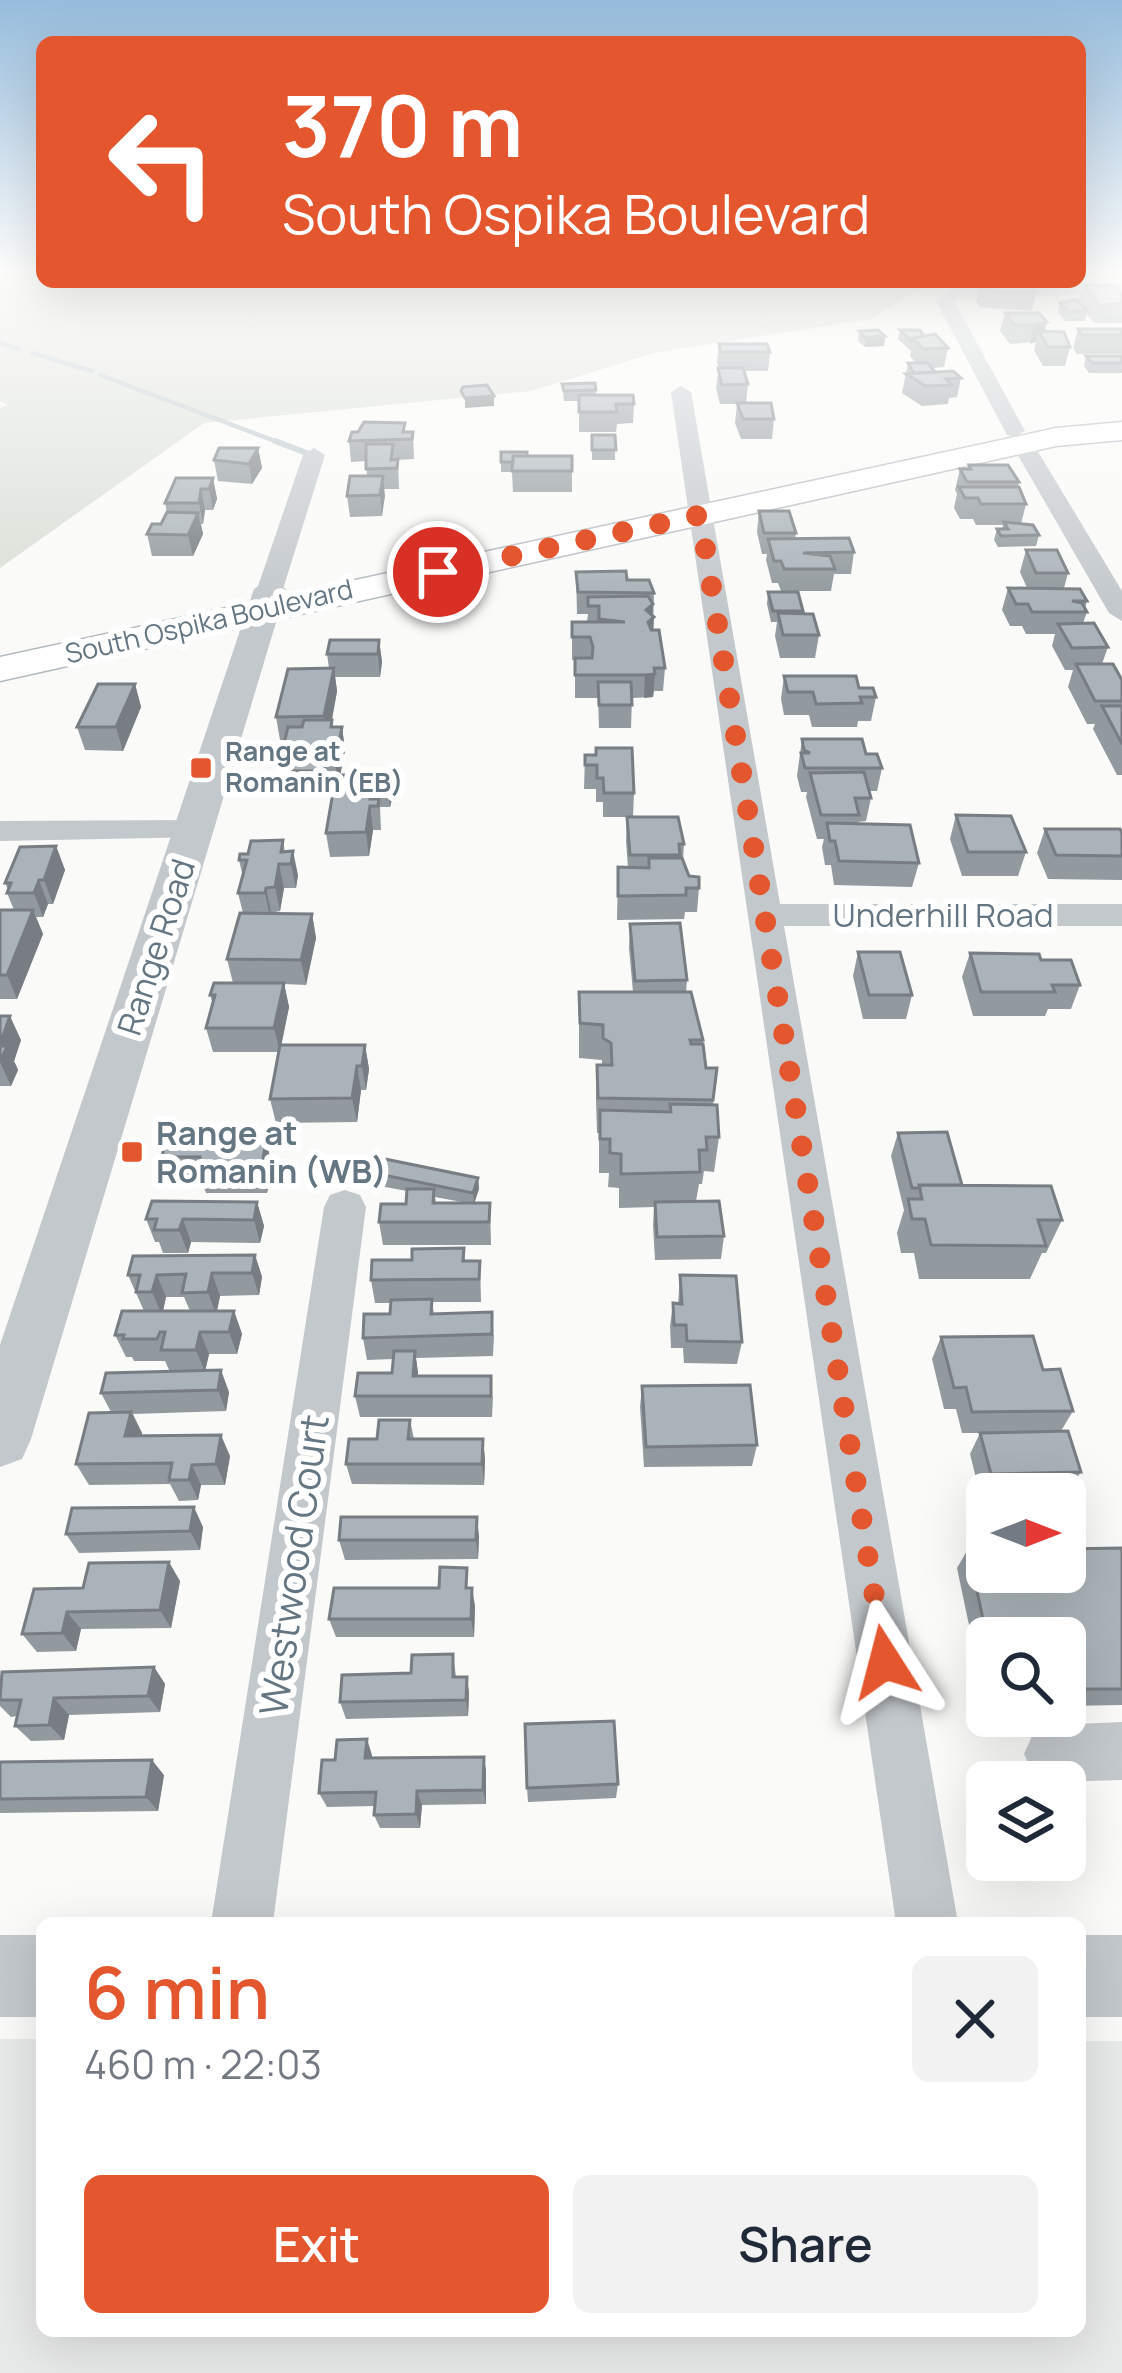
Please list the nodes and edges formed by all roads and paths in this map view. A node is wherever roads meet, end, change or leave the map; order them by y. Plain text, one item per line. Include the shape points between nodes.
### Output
1 (989, 382) edge
2 (681, 392) dead end
3 (1122, 414) edge
4 (1122, 431) edge
5 (1019, 438) junction
6 (314, 455) dead end
7 (699, 506) junction
8 (1110, 573) edge
9 (267, 599) junction
10 (1122, 613) edge
11 (0, 650) edge
12 (0, 669) edge
13 (194, 830) junction
14 (0, 831) edge
15 (765, 915) junction
16 (1122, 915) edge
17 (345, 1207) dead end
18 (20, 1315) edge
19 (0, 1439) edge
20 (1122, 1751) edge
21 (1053, 1754) dead end
22 (243, 1917) edge
23 (926, 1917) edge
24 (0, 1976) edge
25 (36, 1976) edge
26 (1086, 1976) edge
27 (1122, 1976) edge

1 - 5 street
2 - 7 street
3 - 5 main road, South Ospika Boulevard
4 - 5 main road, South Ospika Boulevard
5 - 7 main road, South Ospika Boulevard
5 - 8 street
6 - 9 street, Range Road
7 - 9 main road, South Ospika Boulevard
7 - 15 street
8 - 10 street
9 - 11 main road, South Ospika Boulevard
9 - 12 main road, South Ospika Boulevard
9 - 13 street, Range Road
13 - 14 street
13 - 18 street, Range Road
15 - 16 street, Underhill Road
15 - 23 street
17 - 22 street, Westwood Court
18 - 19 street, Range Road
20 - 21 street
24 - 25 street
26 - 27 street

